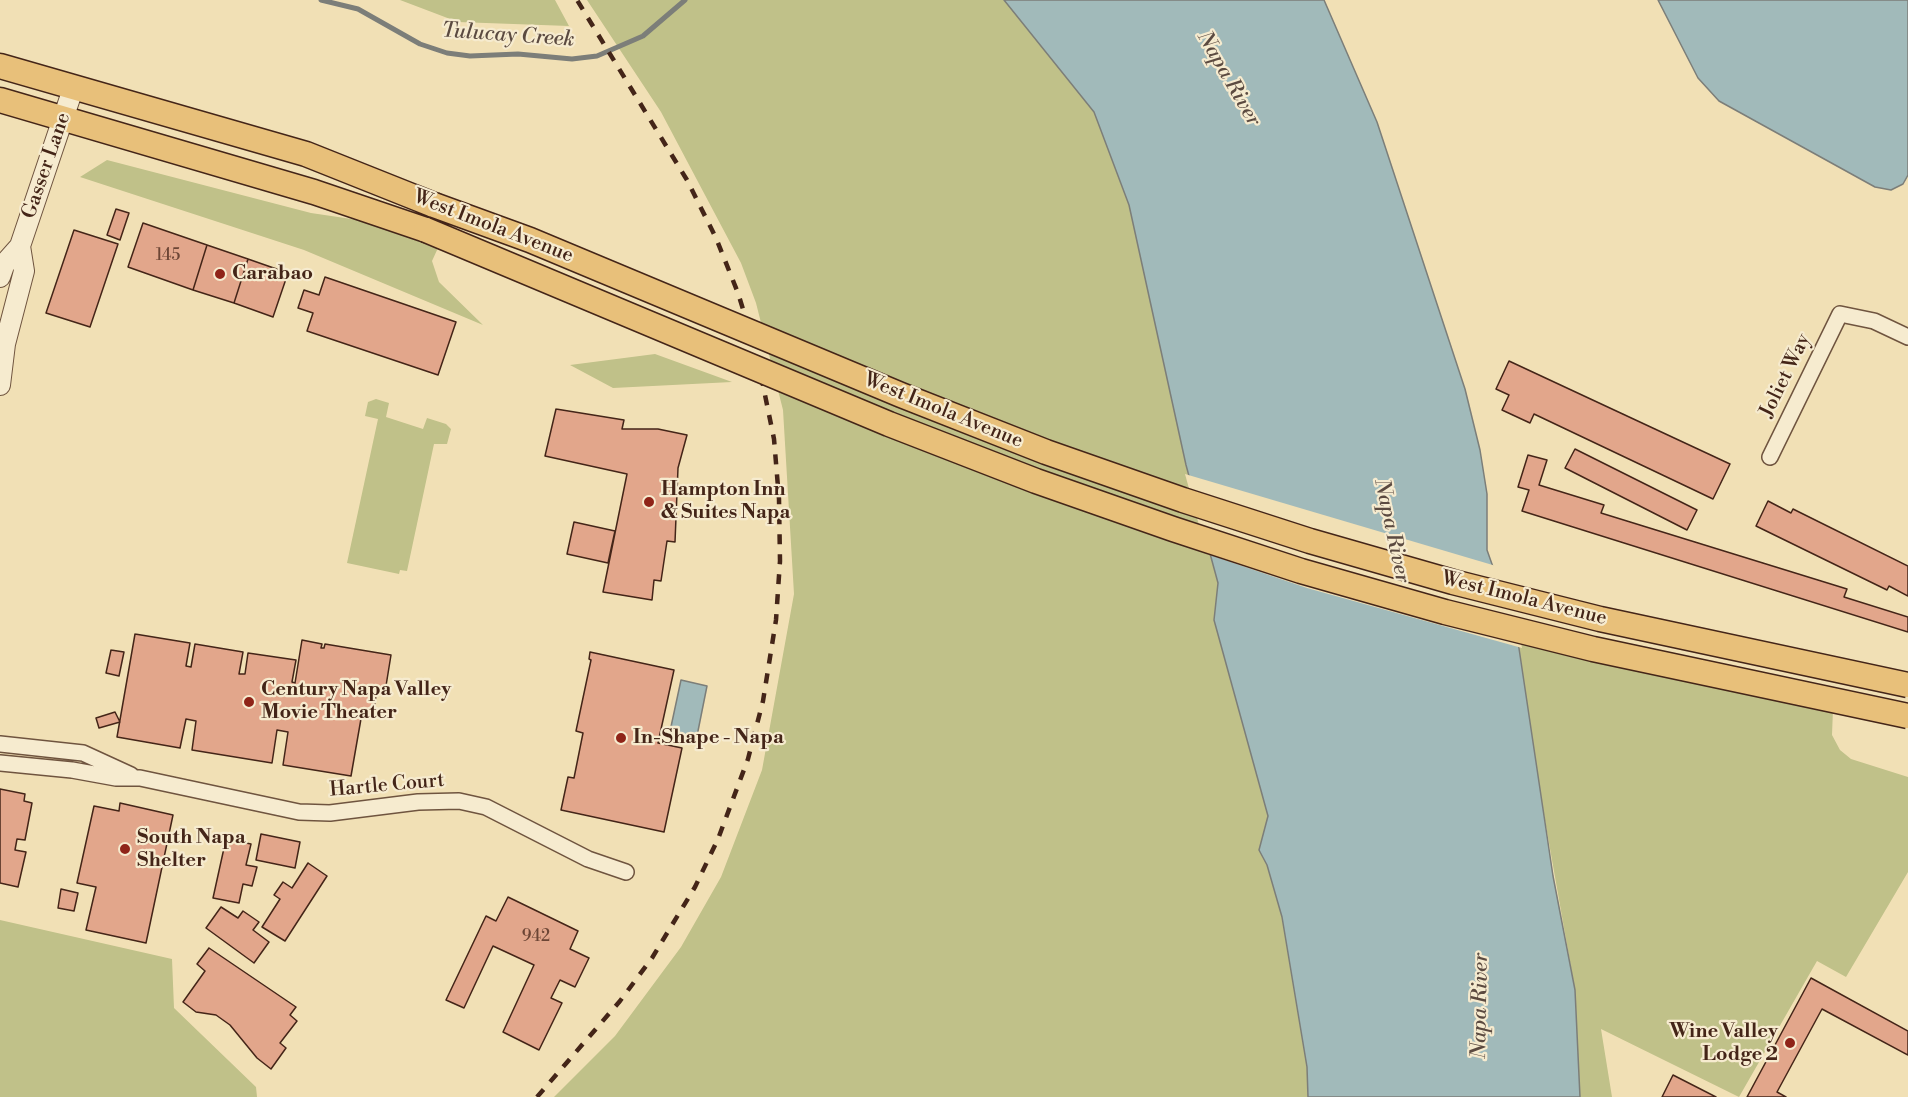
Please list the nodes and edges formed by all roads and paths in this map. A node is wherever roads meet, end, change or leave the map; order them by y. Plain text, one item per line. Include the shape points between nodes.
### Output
1 (0, 66) edge
2 (74, 86) junction
3 (0, 100) edge
4 (63, 118) junction
5 (20, 246) junction
6 (0, 277) edge
7 (1908, 337) edge
8 (0, 385) edge
9 (1770, 457) dead end
10 (1908, 685) edge
11 (1908, 716) edge
12 (0, 744) edge
13 (0, 763) edge
14 (140, 778) junction
15 (626, 873) dead end

1 - 2 main road, West Imola Avenue
2 - 4 street, Gasser Lane
2 - 10 main road, West Imola Avenue, bridge via 306,154 530,240 921,403 1193,503 1453,582 1600,619
3 - 4 main road, West Imola Avenue
4 - 5 street, Gasser Lane
4 - 11 main road, West Imola Avenue, bridge via 314,192 426,230 1035,481 1301,571 1605,652
5 - 6 street, Gasser Lane via 5,263
5 - 8 street, Gasser Lane via 24,271 5,344
7 - 9 street, Joliet Way via 1874,321 1840,314
12 - 14 street, Hartle Court via 83,753
13 - 14 street, Hartle Court
14 - 15 street, Hartle Court via 309,812 459,801 486,807 588,860

